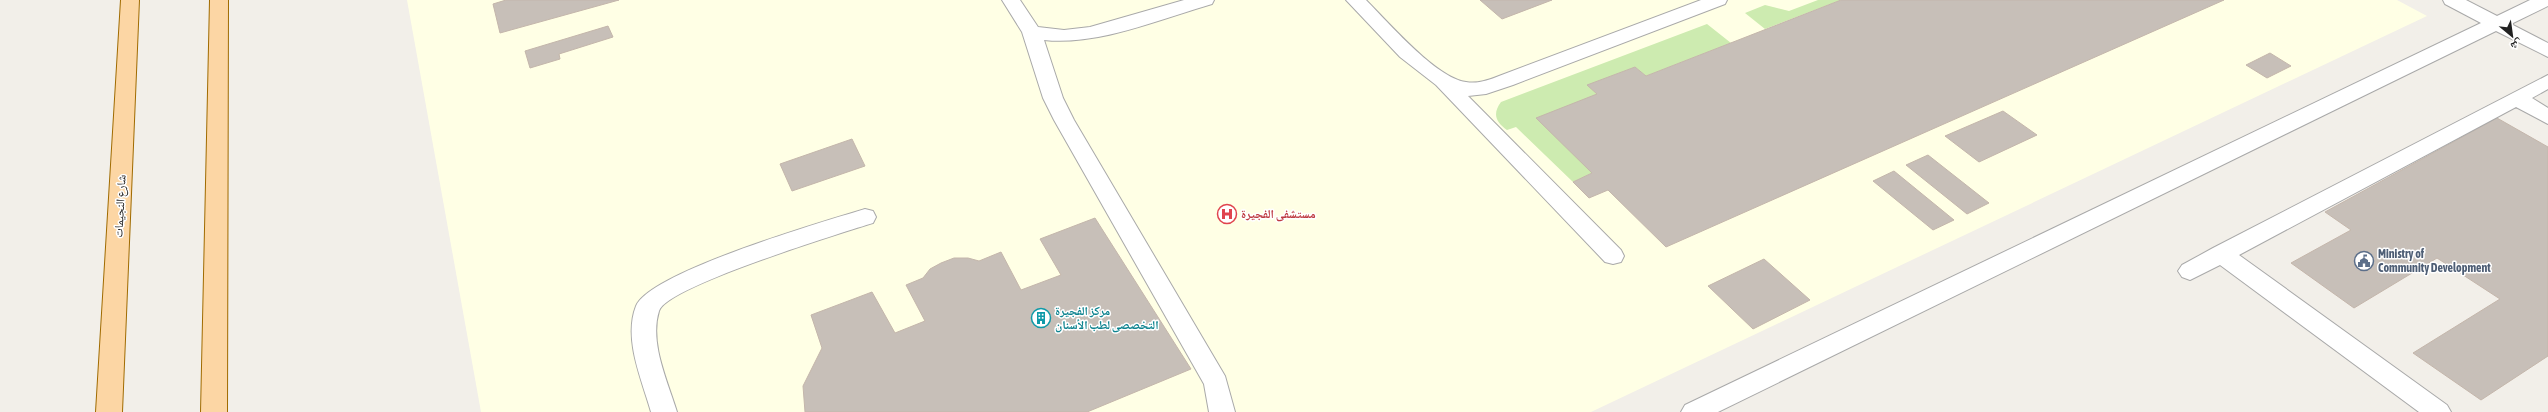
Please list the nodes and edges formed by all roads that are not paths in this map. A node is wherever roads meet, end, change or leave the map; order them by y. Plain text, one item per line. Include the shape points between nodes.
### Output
1 (130, 0) edge
2 (219, 0) edge
3 (1011, 0) edge
4 (1205, 0) edge
5 (1355, 0) edge
6 (1718, 0) edge
7 (2452, 0) edge
8 (2544, 0) edge
9 (2494, 23) junction
10 (1032, 32) junction
11 (2548, 51) edge
12 (2548, 81) edge
13 (1446, 85) junction
14 (2516, 98) junction
15 (2548, 117) edge
16 (865, 217) dead end
17 (2221, 254) junction
18 (1613, 256) dead end
19 (2190, 271) dead end
20 (109, 412) edge
21 (214, 412) edge
22 (664, 412) edge
23 (1222, 412) edge
24 (1694, 412) edge
25 (2438, 412) edge

1 - 20 main road, شارع النجيمات
2 - 21 main road
3 - 10 street
4 - 10 street via 1091,33 1064,36
5 - 13 street via 1428,71
6 - 13 street via 1493,85 1467,90
7 - 9 street
8 - 9 street
9 - 11 street
9 - 24 street
10 - 23 street via 1064,120 1216,383
12 - 14 street
13 - 18 street
14 - 15 street
14 - 17 street
16 - 22 street via 698,275 667,289 648,304 644,340
17 - 19 street
17 - 25 street

